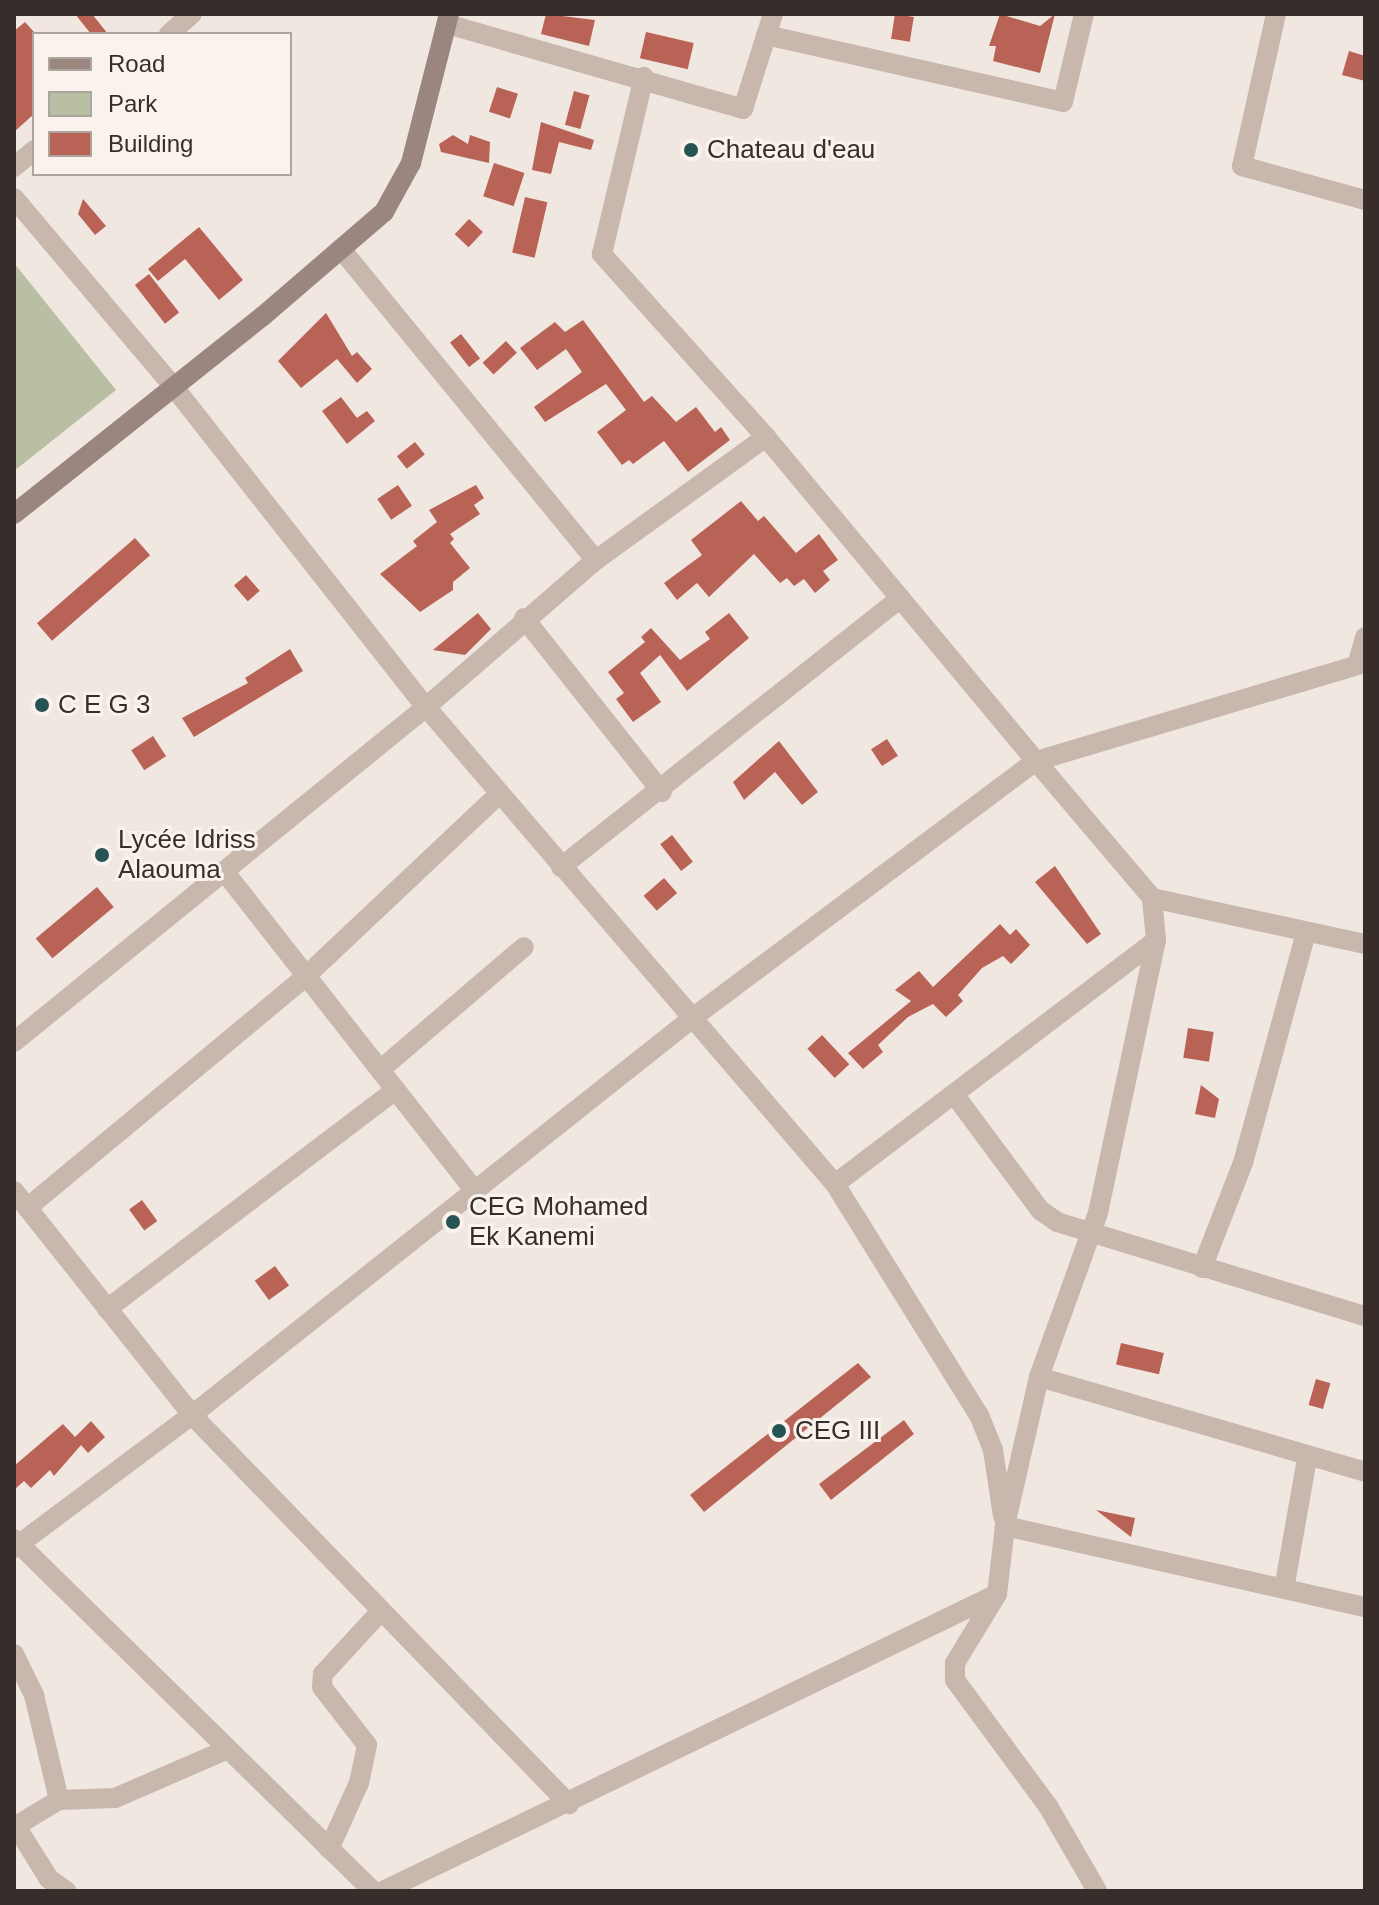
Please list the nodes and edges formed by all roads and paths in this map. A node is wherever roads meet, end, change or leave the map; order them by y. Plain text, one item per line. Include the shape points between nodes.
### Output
1 (192, 14) edge
2 (773, 14) edge
3 (1084, 14) edge
4 (1274, 14) edge
5 (448, 19) edge
6 (171, 32) edge
7 (766, 35) junction
8 (644, 77) junction
9 (32, 152) edge
10 (14, 167) edge
11 (14, 198) edge
12 (1365, 200) edge
13 (341, 249) junction
14 (173, 386) junction
15 (766, 437) junction
16 (14, 514) edge
17 (596, 560) junction
18 (900, 598) junction
19 (524, 618) junction
20 (1365, 637) edge
21 (1361, 663) edge
22 (426, 707) junction
23 (1036, 761) junction
24 (662, 792) junction
25 (499, 794) junction
26 (561, 867) junction
27 (224, 871) junction
28 (1152, 898) junction
29 (1306, 932) junction
30 (1156, 940) junction
31 (1365, 944) edge
32 (524, 947) dead end
33 (306, 976) junction
34 (695, 1016) junction
35 (14, 1042) edge
36 (380, 1070) junction
37 (395, 1090) junction
38 (954, 1094) junction
39 (835, 1184) junction
40 (475, 1191) junction
41 (20, 1199) edge
42 (1091, 1235) junction
43 (1202, 1268) junction
44 (107, 1309) junction
45 (1365, 1316) edge
46 (1039, 1377) junction
47 (192, 1415) junction
48 (1307, 1458) junction
49 (1365, 1472) edge
50 (1005, 1526) junction
51 (15, 1544) edge
52 (1284, 1589) junction
53 (997, 1594) junction
54 (1365, 1607) edge
55 (381, 1611) junction
56 (14, 1654) edge
57 (226, 1750) junction
58 (59, 1800) junction
59 (569, 1804) junction
60 (15, 1827) edge
61 (329, 1849) junction
62 (66, 1891) edge
63 (373, 1891) edge
64 (383, 1891) edge
65 (1097, 1891) edge

1 - 6 street
2 - 7 street
3 - 7 street via 1063,102
4 - 12 street via 1242,166
5 - 8 street
5 - 13 street via 400,190
7 - 8 street via 743,109
8 - 15 street via 602,254
9 - 10 street
11 - 14 street
13 - 14 street
13 - 17 street
14 - 16 street
14 - 22 street
15 - 17 street
15 - 18 street
17 - 19 street
18 - 23 street
18 - 24 street
19 - 22 street
19 - 24 street
20 - 21 street
21 - 23 street
22 - 25 street
22 - 27 street
23 - 28 street
23 - 34 street
24 - 26 street
25 - 26 street
25 - 33 street
26 - 34 street
27 - 33 street
27 - 35 street
28 - 29 street
28 - 30 street
29 - 31 street
29 - 43 street via 1243,1163
30 - 38 street
30 - 42 street
32 - 36 street
33 - 36 street
33 - 41 street
34 - 39 street
34 - 40 street
36 - 37 street
37 - 40 street
37 - 44 street
38 - 39 street
38 - 42 street via 1040,1210
39 - 50 street via 979,1415 993,1450
40 - 47 street
41 - 44 street
42 - 43 street
42 - 46 street
43 - 45 street
44 - 47 street
46 - 48 street
46 - 50 street
47 - 51 street
47 - 55 street
48 - 49 street
48 - 52 street
50 - 52 street
50 - 53 street
51 - 57 street
52 - 54 street
53 - 59 street
53 - 65 street via 955,1663 955,1680 1048,1806
55 - 59 street
55 - 61 street via 323,1674 322,1687 367,1745 359,1783
56 - 58 street via 34,1695
57 - 58 street via 115,1798
57 - 61 street
58 - 60 street
59 - 64 street
60 - 62 street via 49,1879
61 - 63 street

